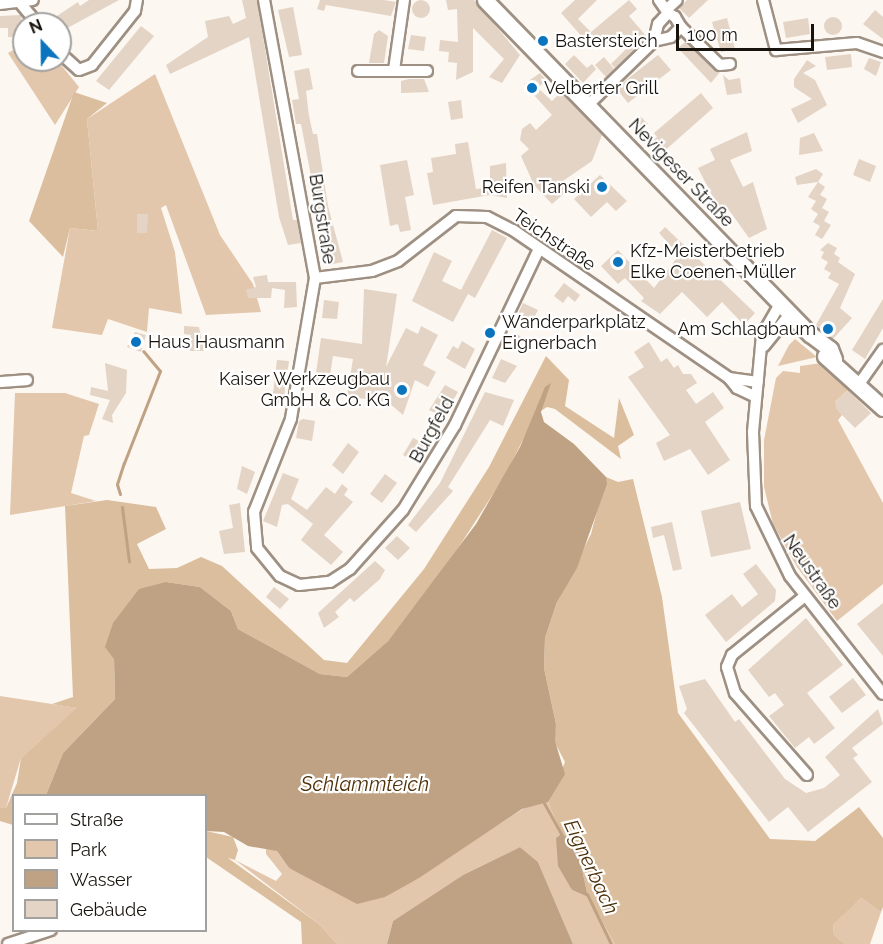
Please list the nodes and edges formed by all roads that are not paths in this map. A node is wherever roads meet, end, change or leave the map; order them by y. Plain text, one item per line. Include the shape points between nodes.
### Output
1 (33, 0) edge
2 (137, 0) edge
3 (264, 0) edge
4 (404, 0) edge
5 (485, 0) edge
6 (659, 0) edge
7 (677, 0) edge
8 (763, 0) edge
9 (21, 3) junction
10 (0, 4) edge
11 (668, 11) junction
12 (28, 12) edge
13 (681, 27) junction
14 (654, 41) junction
15 (883, 52) edge
16 (72, 64) edge
17 (730, 64) dead end
18 (393, 70) junction
19 (358, 71) dead end
20 (427, 71) dead end
21 (587, 106) junction
22 (539, 249) junction
23 (315, 278) junction
24 (785, 309) junction
25 (883, 350) edge
26 (729, 378) junction
27 (27, 380) dead end
28 (0, 382) edge
29 (758, 382) junction
30 (859, 384) junction
31 (756, 397) junction
32 (883, 408) edge
33 (309, 586) joint
34 (805, 596) junction
35 (883, 694) edge
36 (807, 775) dead end
37 (45, 932) edge
38 (8, 944) edge

1 - 9 street
2 - 16 street via 135,11 92,65 79,70
3 - 23 street, Burgstraße
4 - 18 street
5 - 21 main road, Nevigeser Straße
6 - 11 street
7 - 11 street
8 - 15 street via 776,50 857,43
9 - 10 street
9 - 12 street
11 - 13 street
11 - 14 street via 658,24
13 - 14 street via 671,37
13 - 17 street via 720,65
14 - 21 street
18 - 19 street
18 - 20 street
21 - 24 main road, Nevigeser Straße
22 - 23 street, Teichstraße via 501,222 466,215 433,230 398,261 372,271
22 - 26 street, Teichstraße
22 - 33 street, Burgfeld via 455,425 403,510 350,569 330,582
23 - 33 street, Burgstraße via 291,419 253,521 257,548 271,568 290,583
24 - 29 street, Neustraße via 765,346
24 - 30 main road, Nevigeser Straße via 823,348 827,358
25 - 30 street
26 - 29 street, Teichstraße
26 - 31 street, Teichstraße via 736,388
27 - 28 street
29 - 31 street, Neustraße
30 - 32 main road, Nevigeser Straße
31 - 34 street, Neustraße via 752,472 756,506 774,550
34 - 35 street, Neustraße
34 - 36 street via 732,656 727,667 735,693
37 - 38 street

